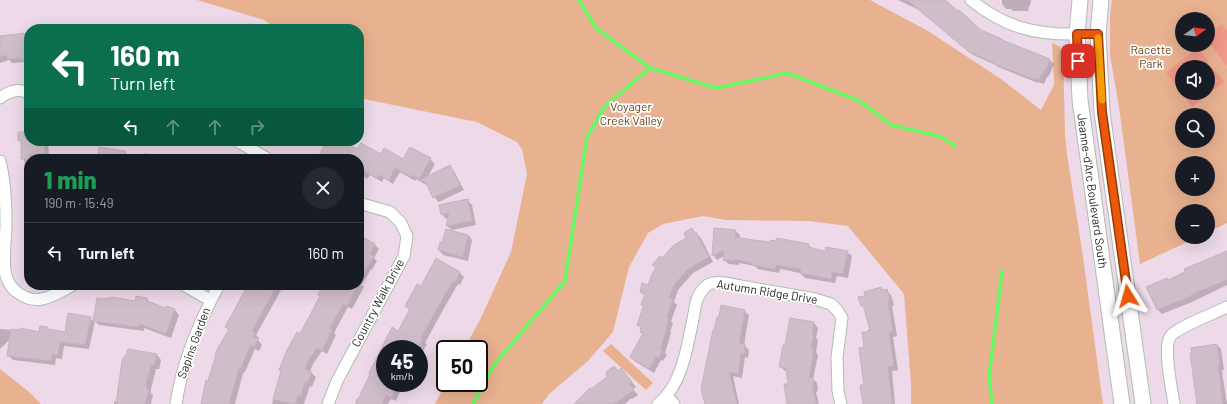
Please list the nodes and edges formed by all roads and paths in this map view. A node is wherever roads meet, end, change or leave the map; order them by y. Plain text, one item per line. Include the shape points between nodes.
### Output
1 (970, 0) edge
2 (1080, 0) edge
3 (1101, 0) edge
4 (1077, 34) junction
5 (1098, 34) junction
6 (24, 92) edge
7 (0, 98) edge
8 (246, 146) edge
9 (259, 154) edge
10 (0, 161) edge
11 (364, 204) edge
12 (64, 290) edge
13 (193, 290) edge
14 (216, 290) edge
15 (210, 300) junction
16 (1227, 307) edge
17 (670, 400) edge
18 (176, 404) edge
19 (328, 404) edge
20 (658, 404) edge
21 (841, 404) edge
22 (1122, 404) edge
23 (1144, 404) edge
24 (1174, 404) edge

1 - 4 street via 992,16 1032,32
2 - 4 main road, Jeanne-d'Arc Boulevard South
3 - 5 main road, Jeanne-d'Arc Boulevard South
4 - 5 main road
4 - 22 main road, Jeanne-d'Arc Boulevard South via 1080,100
5 - 23 main road, Jeanne-d'Arc Boulevard South via 1102,112
6 - 7 street via 17,90
8 - 9 street
10 - 12 street via 6,213 5,272 13,289 24,297 35,300 49,298
11 - 19 street, Country Walk Drive via 390,212 401,223 407,236 406,248
13 - 15 street
14 - 15 street, Sapins Garden
15 - 18 street, Sapins Garden via 188,356
16 - 24 street via 1170,336 1166,347
17 - 20 street, Autumn Ridge Drive
17 - 21 street, Autumn Ridge Drive via 685,358 698,297 704,287 713,282 724,282 831,304 842,318 837,357

